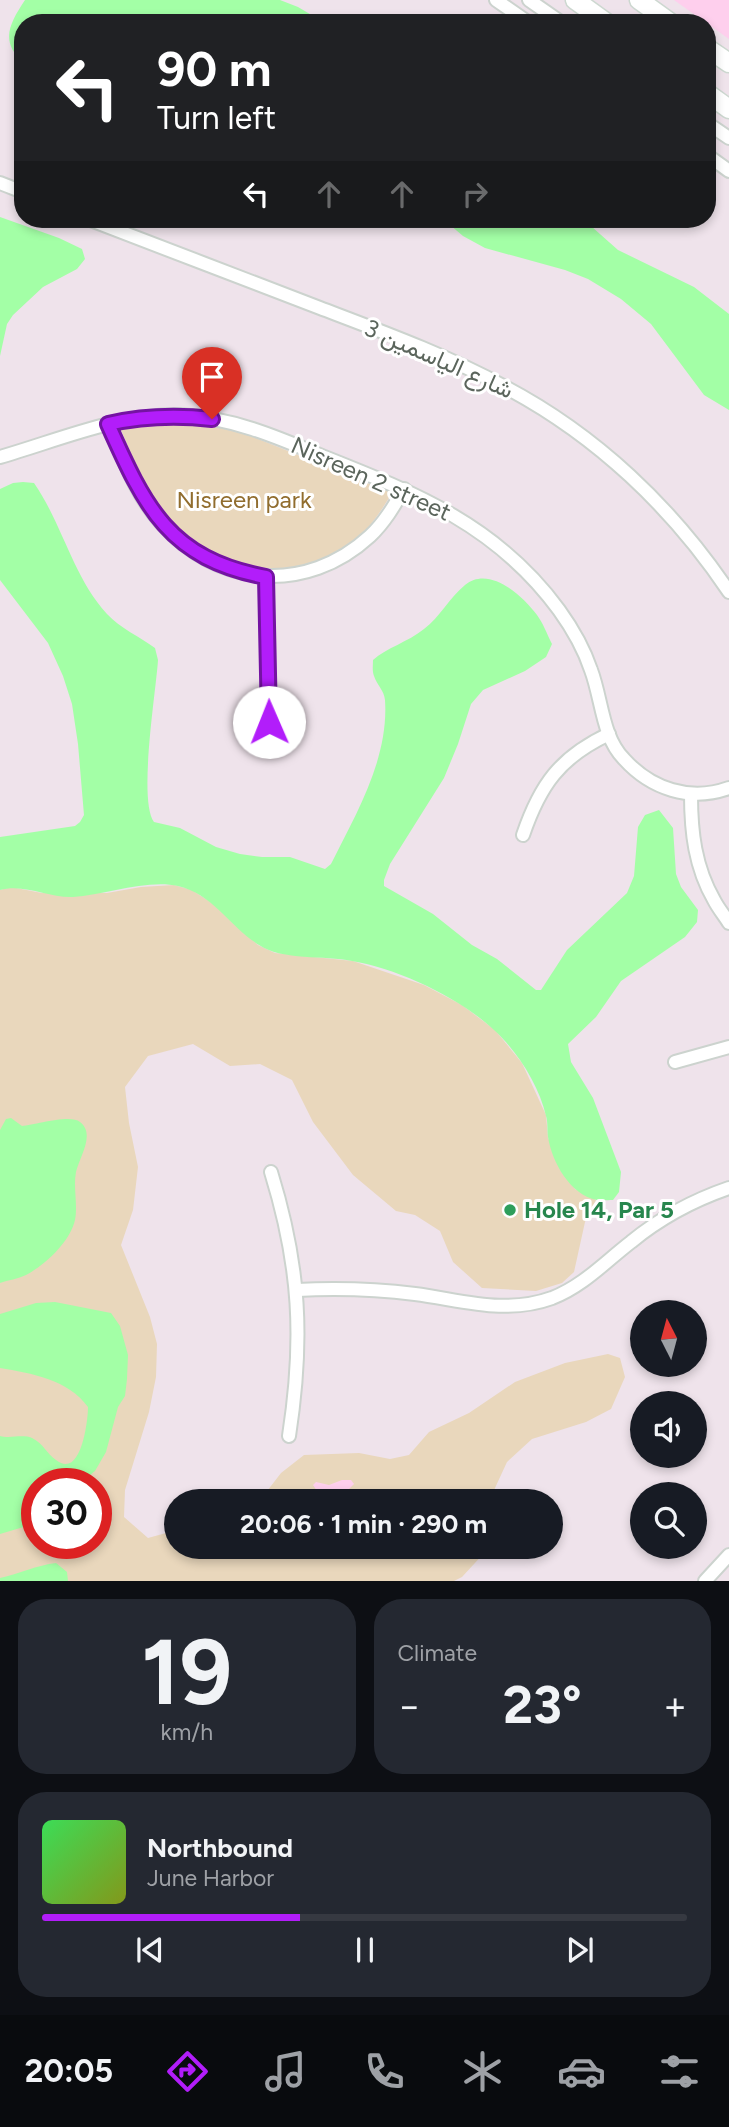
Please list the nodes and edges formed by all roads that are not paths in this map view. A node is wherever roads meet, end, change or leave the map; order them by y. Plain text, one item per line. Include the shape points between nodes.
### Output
1 (496, 0) edge
2 (529, 0) edge
3 (575, 0) edge
4 (639, 0) edge
5 (515, 14) edge
6 (549, 14) edge
7 (594, 14) edge
8 (658, 14) edge
9 (112, 228) edge
10 (108, 424) junction
11 (0, 457) edge
12 (404, 489) junction
13 (266, 577) junction
14 (729, 592) edge
15 (269, 722) dead end
16 (609, 734) junction
17 (729, 788) edge
18 (691, 795) junction
19 (523, 835) dead end
20 (729, 923) edge
21 (729, 1047) edge
22 (675, 1062) dead end
23 (271, 1172) dead end
24 (729, 1188) edge
25 (297, 1290) junction
26 (289, 1436) dead end
27 (729, 1555) edge
28 (705, 1581) edge

1 - 5 street
2 - 6 street
3 - 7 main road
4 - 8 main road
9 - 14 street, شارع الياسمين 3 via 418,345 508,388 592,443 653,498 682,528
10 - 11 street, Nisreen 2 street
10 - 12 street, Nisreen 2 street via 150,416 212,419 270,435
10 - 13 street via 143,499 161,523 208,560
12 - 13 street via 389,514 348,554 294,576
12 - 16 street, Nisreen 2 street via 429,500 498,546 559,610 591,669
13 - 15 street
16 - 18 street, Nisreen 2 street via 621,757 641,776 665,789
16 - 19 street via 588,744 556,771 533,806
17 - 18 street, Nisreen 2 street
18 - 20 street via 702,877
21 - 22 street
23 - 25 street
24 - 25 street via 685,1207 638,1236 575,1286 535,1303 495,1307 387,1291
25 - 26 street via 299,1339
27 - 28 street

